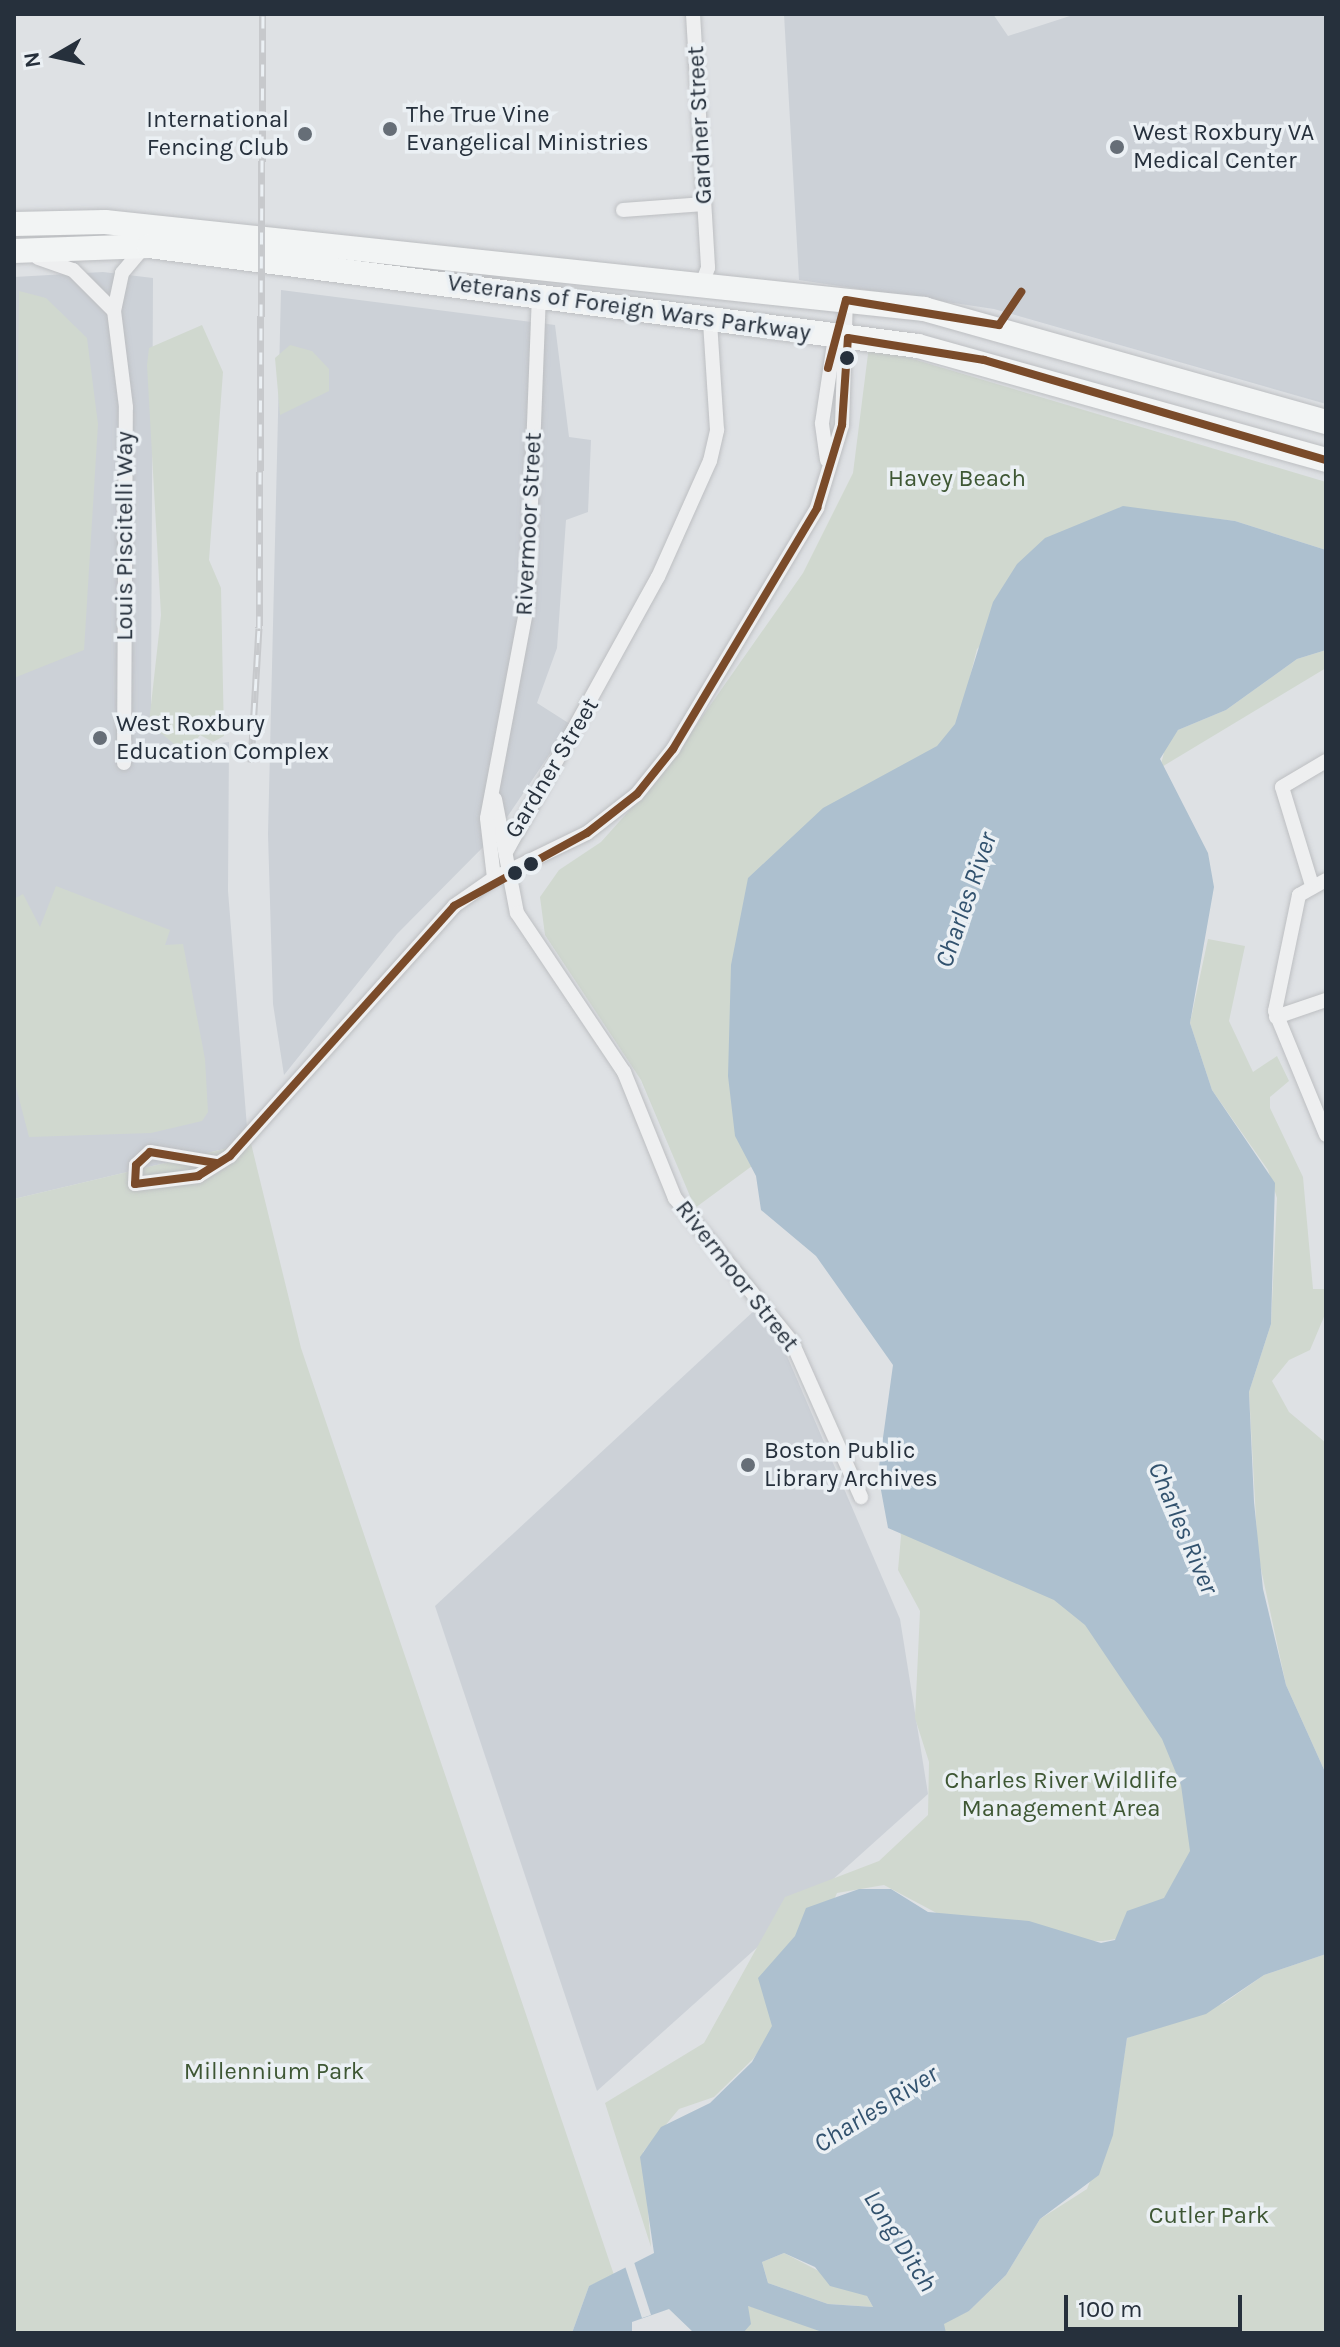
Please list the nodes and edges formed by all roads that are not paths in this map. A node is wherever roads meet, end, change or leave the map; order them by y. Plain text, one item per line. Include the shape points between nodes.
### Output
1 (693, 14) edge
2 (704, 204) junction
3 (623, 210) dead end
4 (14, 224) edge
5 (145, 246) junction
6 (14, 252) edge
7 (702, 284) junction
8 (539, 294) junction
9 (846, 300) junction
10 (114, 311) junction
11 (710, 323) junction
12 (841, 337) junction
13 (1326, 422) edge
14 (1326, 460) edge
15 (1326, 761) edge
16 (124, 763) dead end
17 (500, 875) junction
18 (1318, 881) edge
19 (1326, 1000) edge
20 (1276, 1017) junction
21 (1326, 1135) edge
22 (216, 1163) junction
23 (861, 1497) dead end

1 - 2 street, Gardner Street
2 - 3 street
2 - 7 street, Gardner Street
4 - 7 highway, Veterans of Foreign Wars Parkway via 105,222
5 - 6 highway, Veterans of Foreign Wars Parkway
5 - 8 highway, Veterans of Foreign Wars Parkway
5 - 10 street, Louis Piscitelli Way via 122,273
6 - 10 street via 73,270
7 - 9 highway, Veterans of Foreign Wars Parkway
8 - 11 highway, Veterans of Foreign Wars Parkway
8 - 17 street, Rivermoor Street via 527,606 495,799
9 - 12 street
9 - 13 highway, Veterans of Foreign Wars Parkway via 989,323
10 - 16 street, Louis Piscitelli Way via 126,407
11 - 12 highway, Veterans of Foreign Wars Parkway
11 - 17 street, Gardner Street via 717,430 710,461 573,739 507,838
12 - 14 highway, Veterans of Foreign Wars Parkway via 984,360
12 - 17 street via 842,425 796,553 673,749 637,794 587,833
15 - 18 street via 1282,787
17 - 22 street via 454,906 395,967 257,1131
17 - 23 street, Rivermoor Street via 517,913 624,1072 675,1198 792,1342
18 - 20 street via 1297,901
19 - 20 street
20 - 21 street
22 - 22 street via 150,1152 136,1165 135,1184 198,1176

